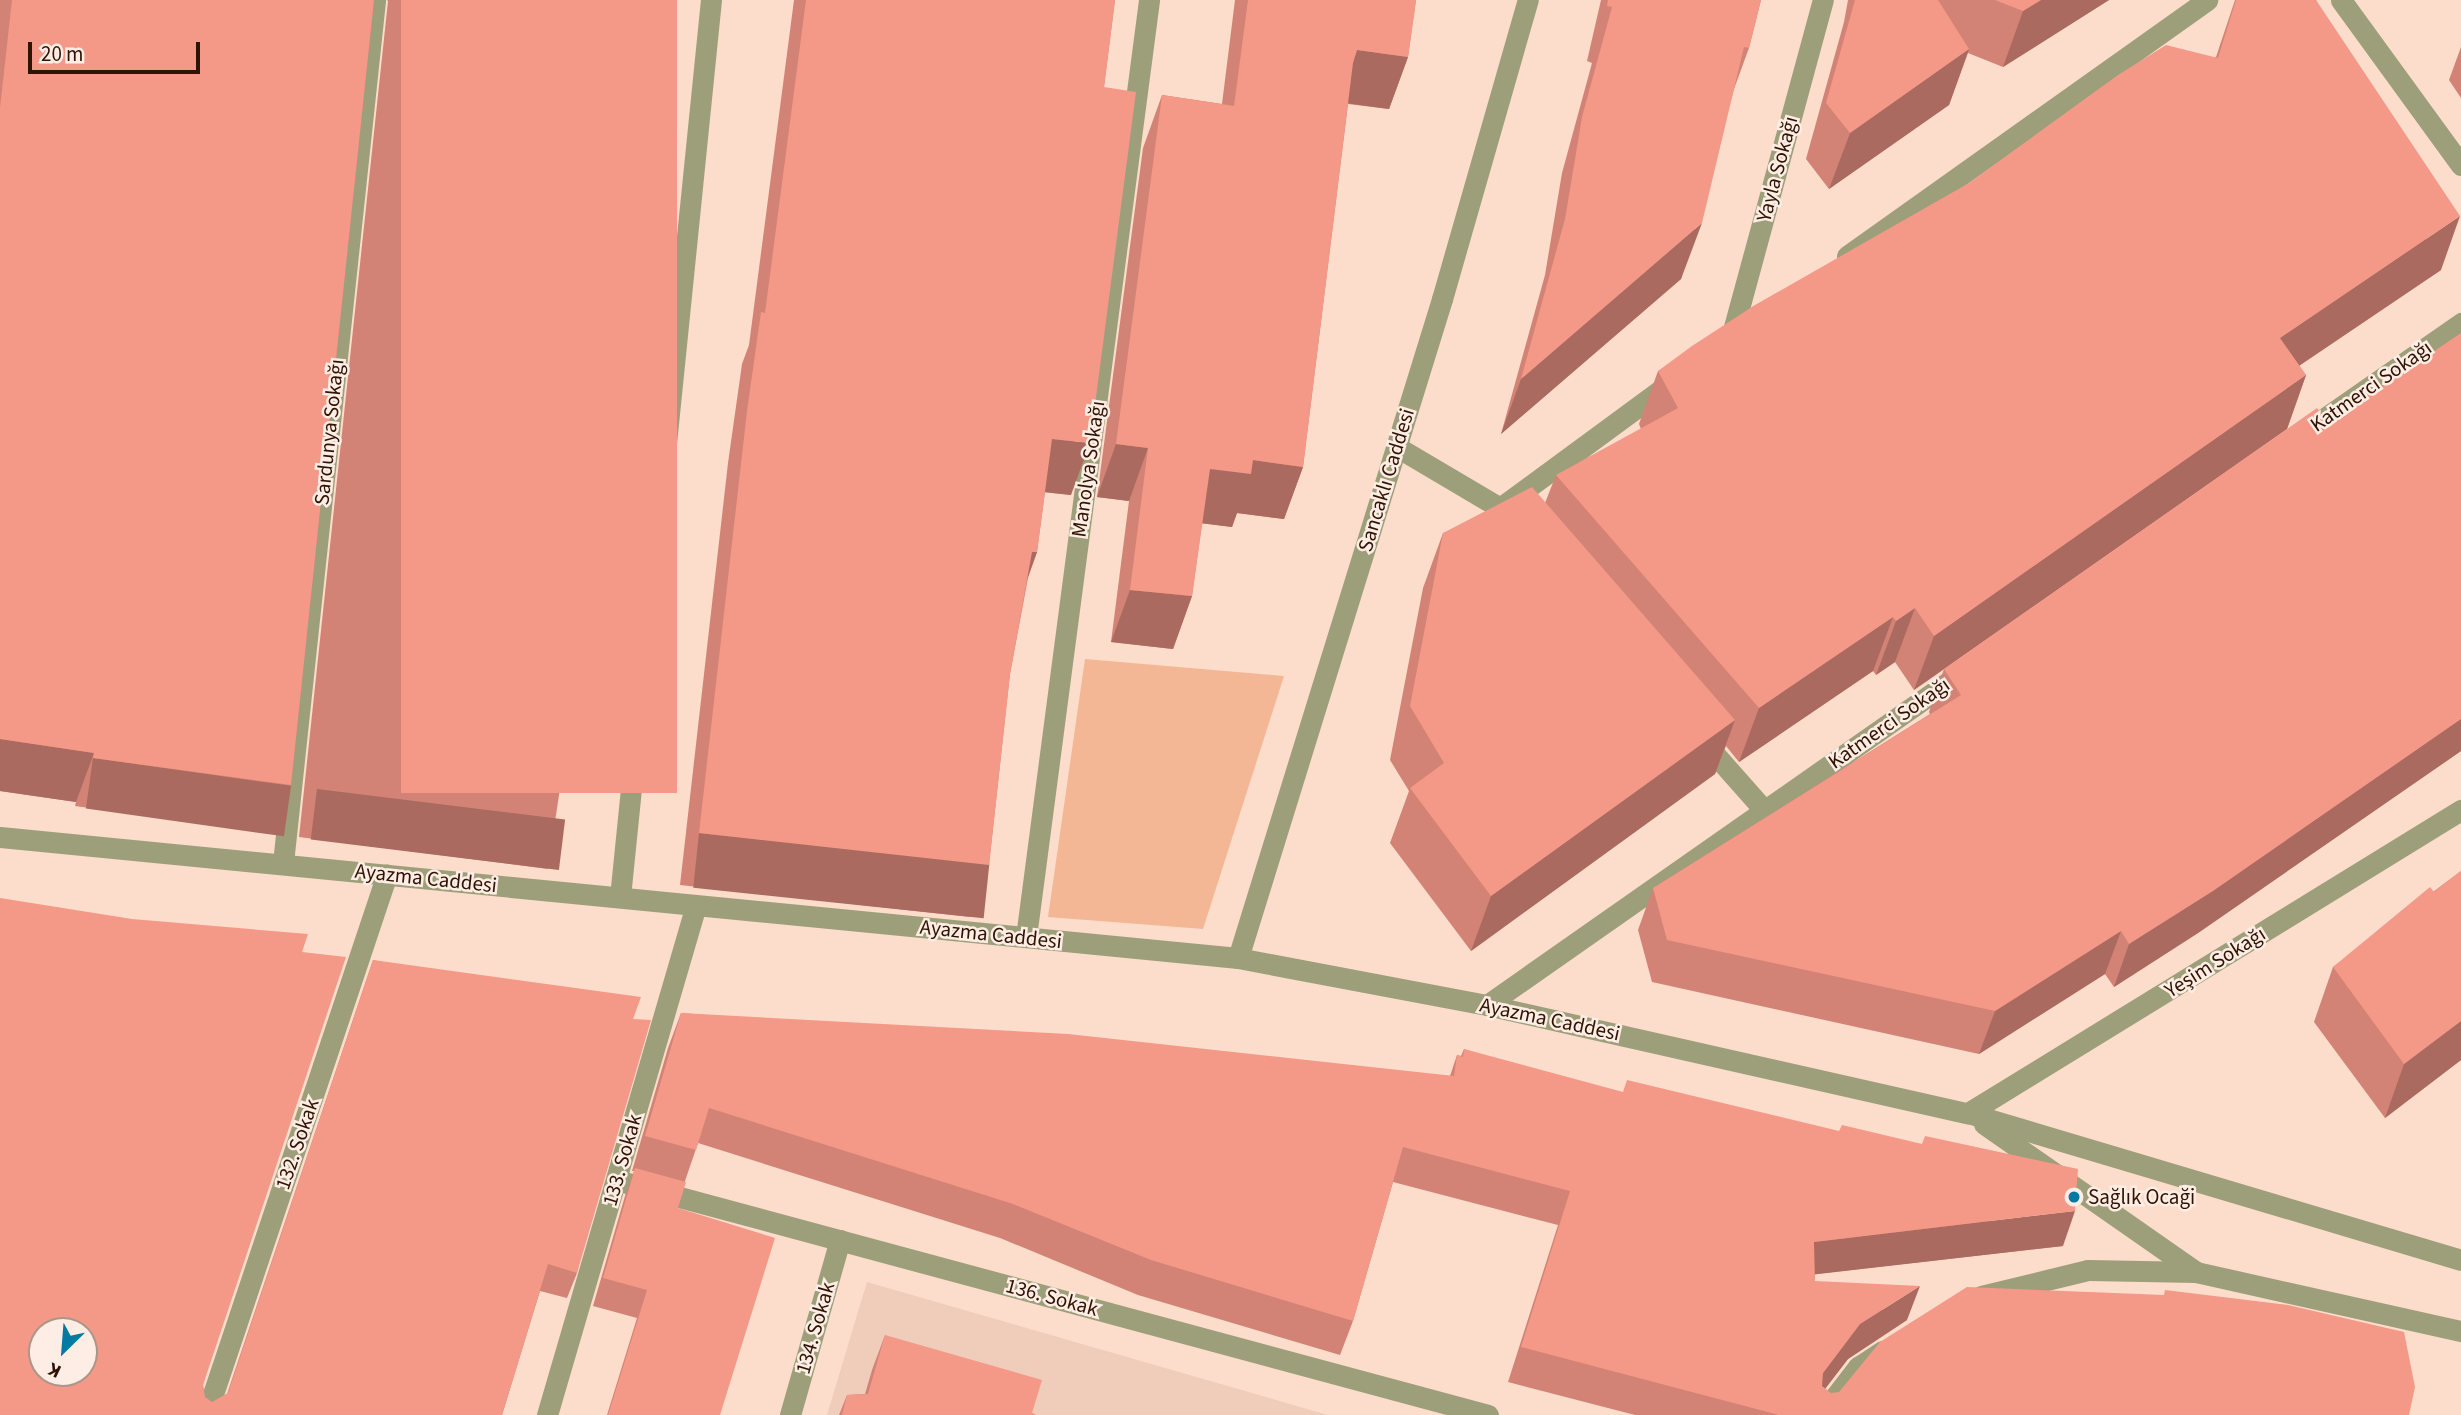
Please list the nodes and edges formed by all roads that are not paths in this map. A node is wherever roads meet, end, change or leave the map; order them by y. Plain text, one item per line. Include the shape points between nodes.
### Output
1 (375, 0) edge
2 (711, 0) edge
3 (1149, 0) edge
4 (1528, 0) edge
5 (1823, 0) edge
6 (2207, 0) edge
7 (2341, 0) edge
8 (2461, 165) edge
9 (1833, 265) edge
10 (1754, 322) edge
11 (2461, 323) edge
12 (1731, 338) junction
13 (1709, 354) edge
14 (1687, 370) edge
15 (2290, 443) edge
16 (1397, 447) junction
17 (1500, 508) junction
18 (1527, 540) edge
19 (1981, 658) edge
20 (1691, 727) edge
21 (1764, 810) junction
22 (2461, 810) edge
23 (0, 837) edge
24 (283, 863) junction
25 (387, 874) junction
26 (620, 897) junction
27 (696, 905) junction
28 (1026, 937) junction
29 (1238, 958) junction
30 (1487, 1004) junction
31 (1968, 1113) junction
32 (616, 1180) junction
33 (840, 1240) junction
34 (2461, 1260) edge
35 (2196, 1272) junction
36 (1965, 1302) edge
37 (2461, 1331) edge
38 (1899, 1340) edge
39 (206, 1415) edge
40 (547, 1415) edge
41 (790, 1415) edge
42 (1488, 1415) edge
43 (1821, 1415) edge

1 - 24 street, Sardunya Sokağı
2 - 26 street
3 - 28 street, Manolya Sokağı
4 - 16 street, Sancaklı Caddesi
5 - 12 street, Yayla Sokağı
6 - 9 street
7 - 8 street
10 - 12 street
11 - 15 street, Katmerci Sokağı
12 - 13 street
14 - 17 street
16 - 17 street
16 - 29 street, Sancaklı Caddesi
17 - 18 street
19 - 21 street, Katmerci Sokağı
20 - 21 street
21 - 30 street, Katmerci Sokağı
22 - 31 street, Yeşim Sokağı
23 - 24 street, Ayazma Caddesi
24 - 25 street, Ayazma Caddesi
25 - 26 street, Ayazma Caddesi
25 - 39 street, 132. Sokak
26 - 27 street, Ayazma Caddesi
27 - 28 street, Ayazma Caddesi
27 - 32 street, 133. Sokak
28 - 29 street, Ayazma Caddesi
29 - 30 street, Ayazma Caddesi
30 - 31 street, Ayazma Caddesi
31 - 34 street, Ayazma Caddesi
31 - 35 street
32 - 33 street, 136. Sokak
32 - 40 street, 133. Sokak
33 - 41 street, 134. Sokak
33 - 42 street, 136. Sokak
35 - 36 street via 2088,1270
35 - 37 street
38 - 43 street via 1858,1367

